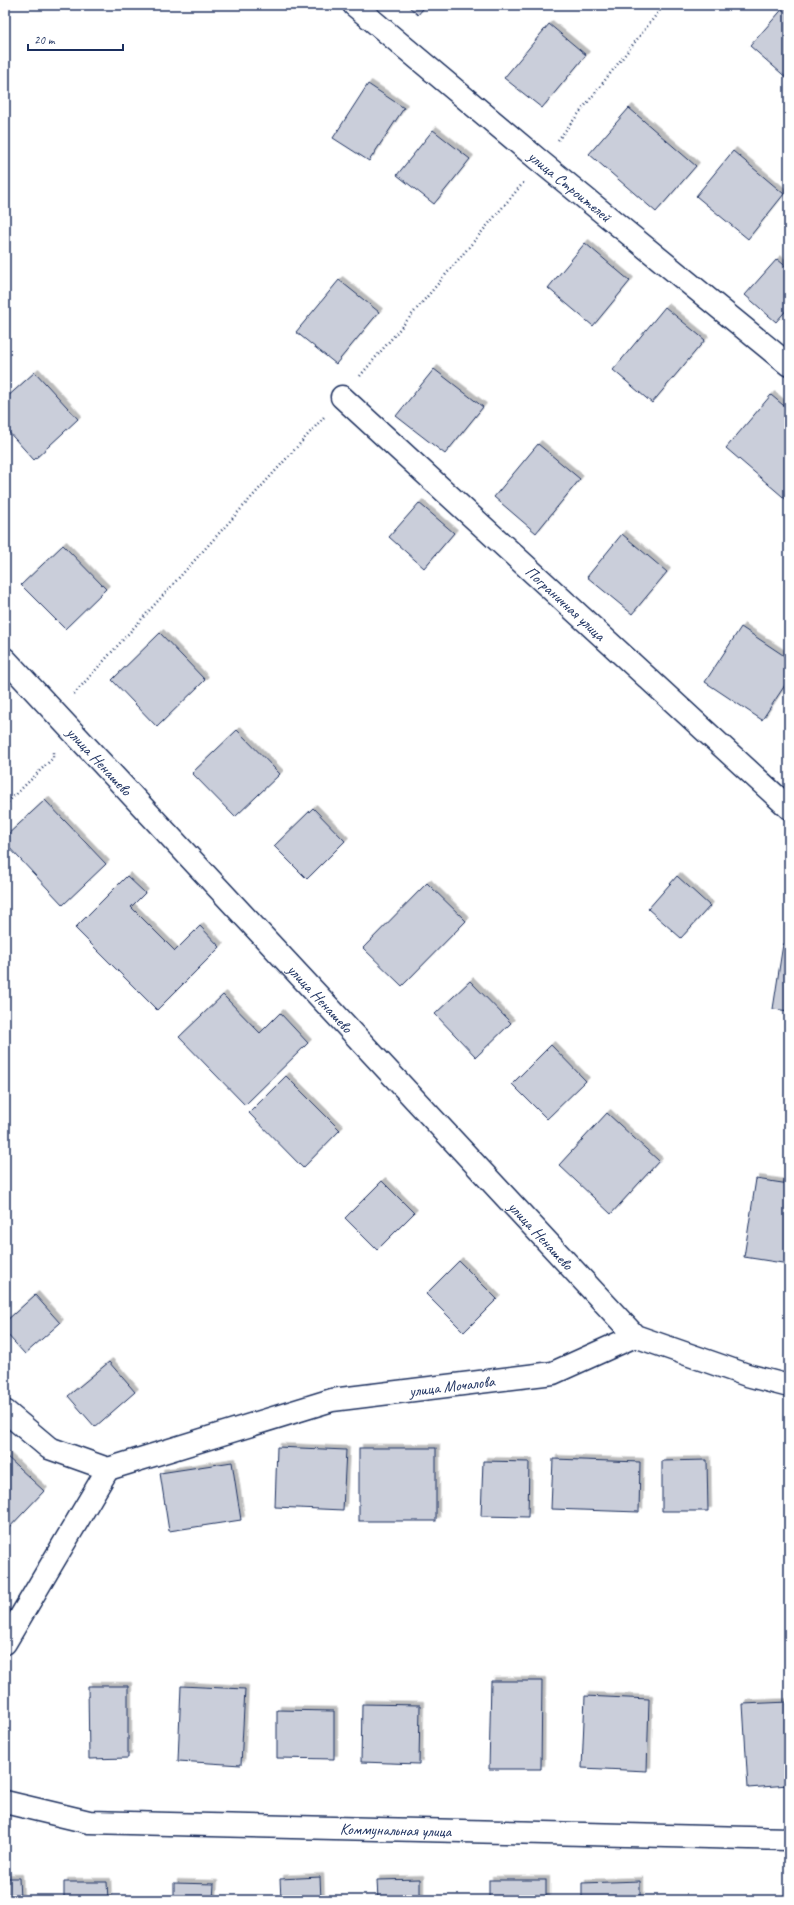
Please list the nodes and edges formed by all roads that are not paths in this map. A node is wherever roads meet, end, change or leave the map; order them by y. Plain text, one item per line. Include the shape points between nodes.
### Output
1 (354, 5) edge
2 (789, 365) edge
3 (342, 398) road end
4 (5, 659) edge
5 (789, 808) edge
6 (635, 1336) junction
7 (789, 1386) edge
8 (5, 1411) edge
9 (108, 1469) junction
10 (5, 1643) edge
11 (5, 1802) edge
12 (789, 1839) edge

1 - 2 street, улица Строителей
3 - 5 street, Пограничная улица
4 - 6 street, улица Ненашево
6 - 7 street via 747,1375
6 - 9 street, улица Мочалова via 553,1373 332,1400
8 - 9 street via 49,1448
9 - 10 street
11 - 12 street, Коммунальная улица via 89,1822

